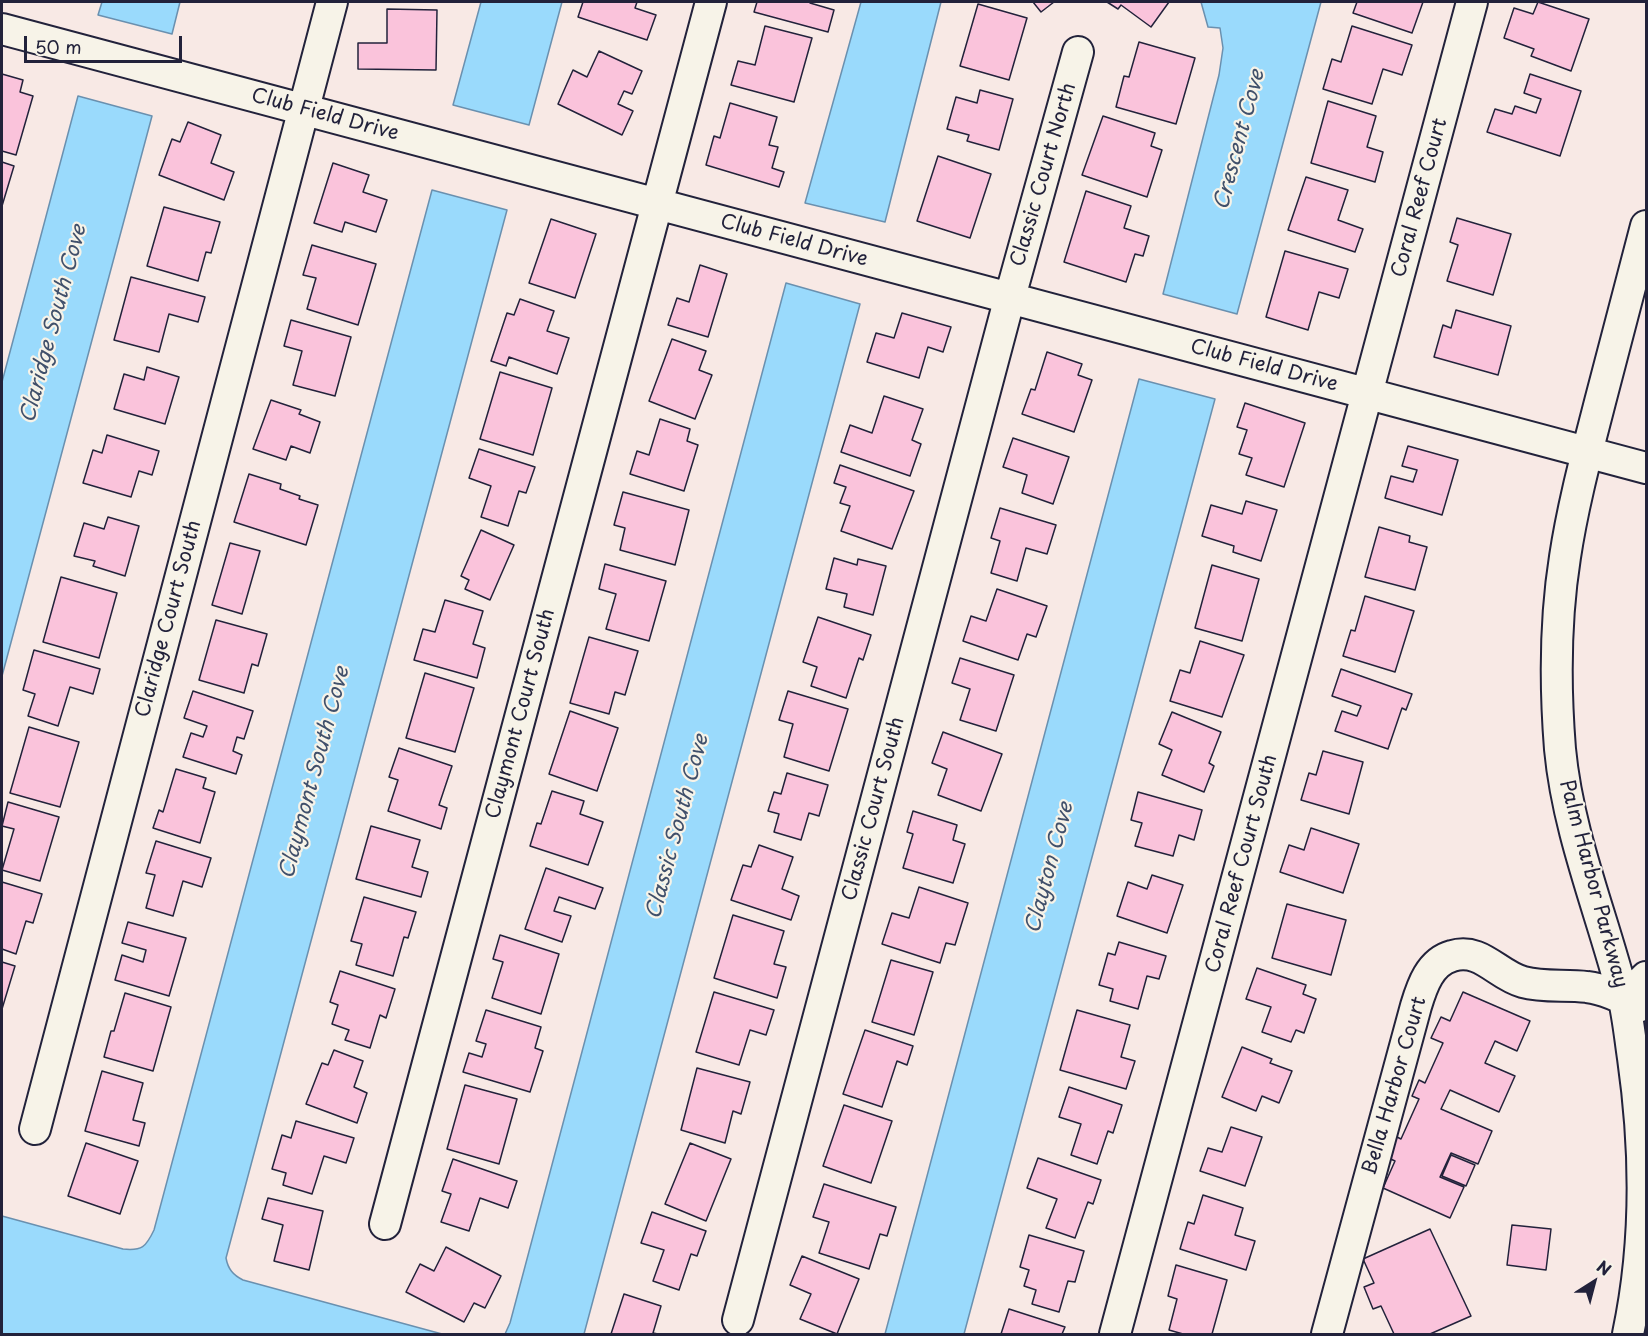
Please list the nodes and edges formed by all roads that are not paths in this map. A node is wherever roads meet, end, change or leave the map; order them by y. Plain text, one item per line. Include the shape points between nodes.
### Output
1 (332, 2) edge
2 (711, 2) edge
3 (1472, 2) edge
4 (2, 29) edge
5 (1078, 52) dead end
6 (303, 109) junction
7 (657, 204) junction
8 (1647, 226) edge
9 (1010, 298) junction
10 (1368, 394) junction
11 (1587, 452) junction
12 (1647, 468) edge
13 (1647, 977) edge
14 (1635, 1005) edge
15 (35, 1129) dead end
16 (385, 1224) dead end
17 (738, 1320) dead end
18 (1115, 1335) edge
19 (1327, 1335) edge
20 (1628, 1335) edge

1 - 6 street, Claridge Court South
2 - 7 street, Claymont Court South
3 - 10 street, Coral Reef Court
4 - 6 street, Club Field Drive
5 - 9 street, Classic Court North
6 - 7 street, Club Field Drive
6 - 15 street, Claridge Court South
7 - 9 street, Club Field Drive
7 - 16 street, Claymont Court South
8 - 11 street, Palm Harbor Parkway
9 - 10 street, Club Field Drive
9 - 17 street, Classic Court South
10 - 11 street, Club Field Drive
10 - 18 street, Coral Reef Court South
11 - 12 street, Club Field Drive
11 - 14 street, Palm Harbor Parkway via 1566,549 1561,595 1557,667 1563,775 1568,803
13 - 14 street
14 - 19 street, Bella Harbor Court via 1586,987 1521,982 1474,956 1451,956 1437,964 1425,981 1416,1006
14 - 20 street, Palm Harbor Parkway via 1643,1178 1640,1249

